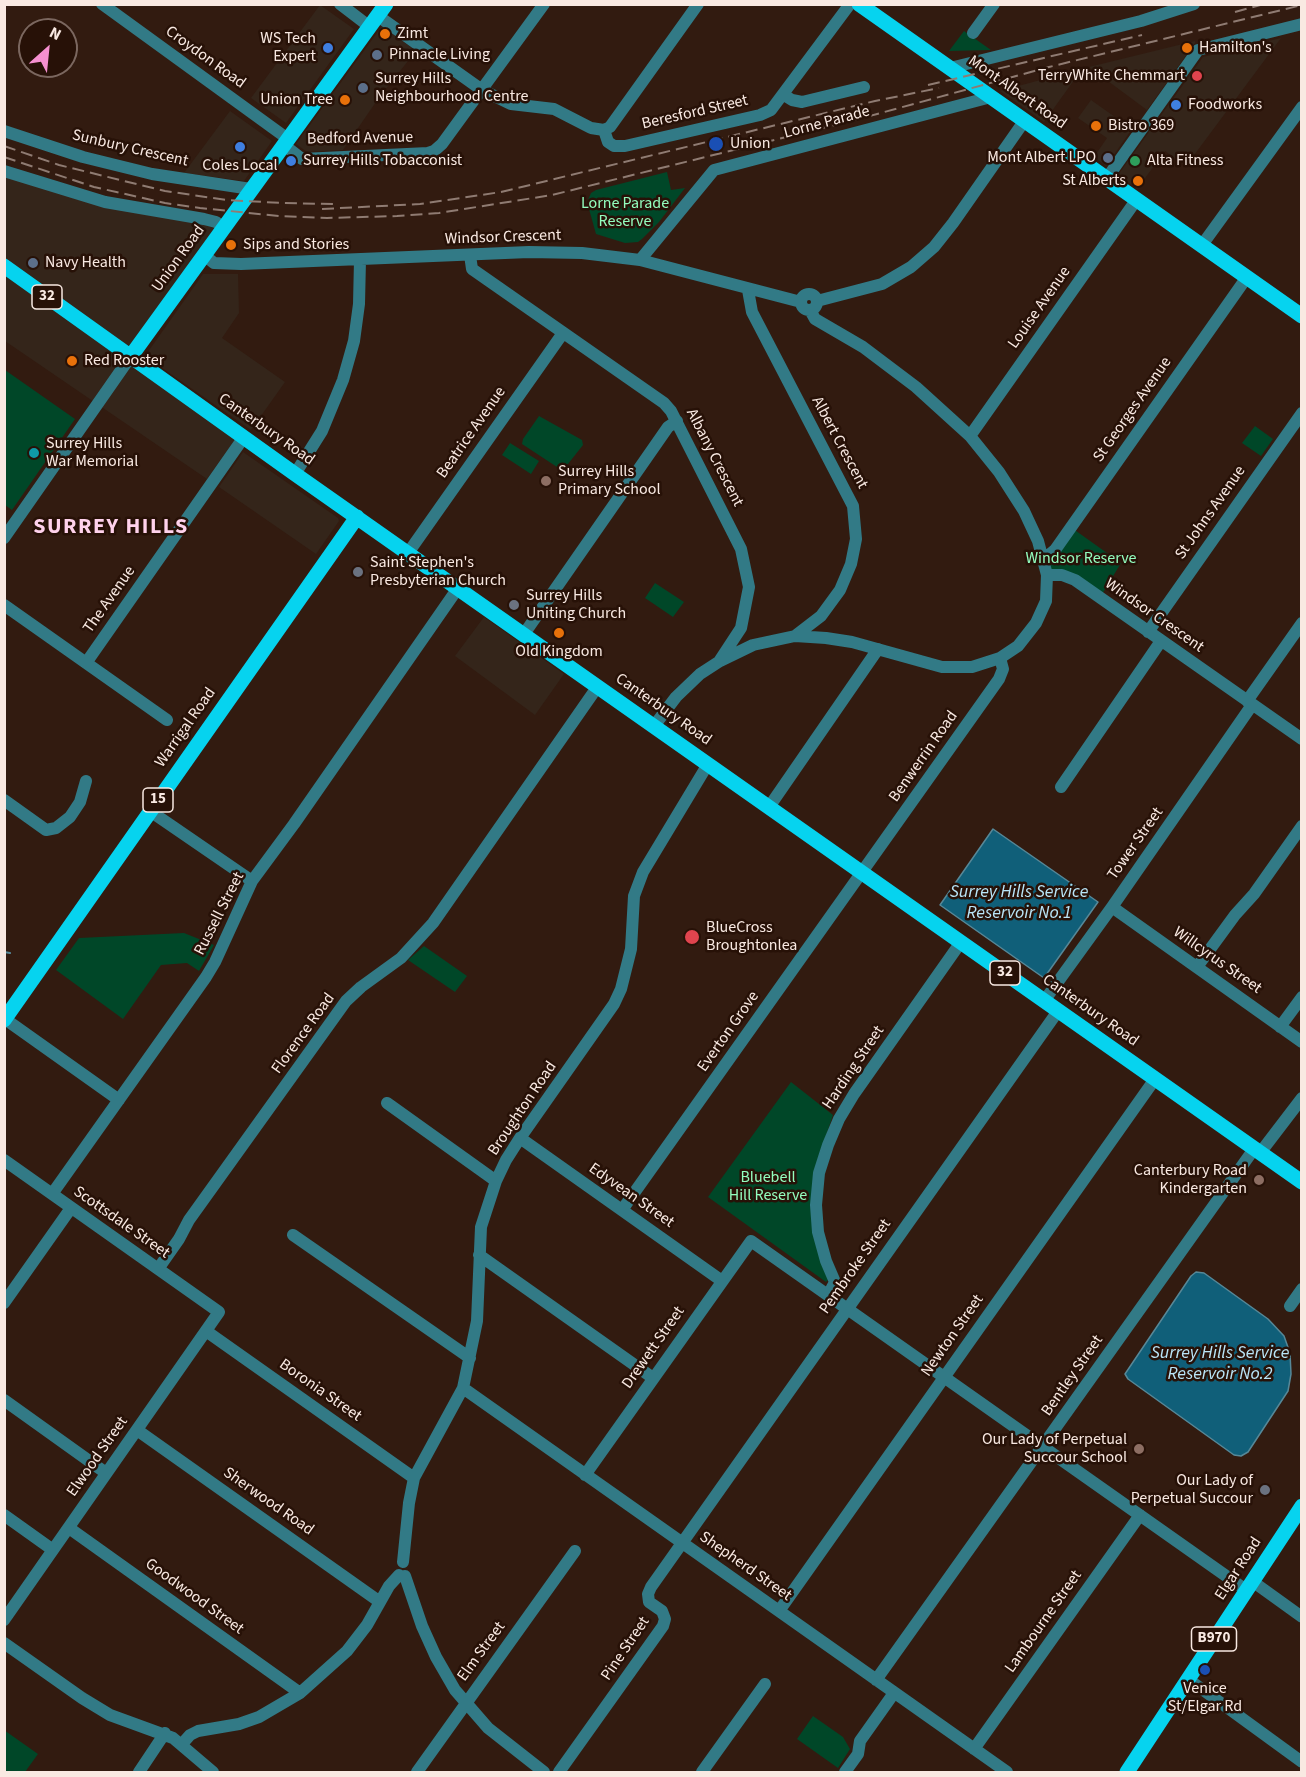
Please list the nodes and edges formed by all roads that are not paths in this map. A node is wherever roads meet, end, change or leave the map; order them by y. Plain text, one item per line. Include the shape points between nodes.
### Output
1 (102, 4) edge
2 (340, 4) edge
3 (544, 4) edge
4 (698, 4) edge
5 (850, 4) edge
6 (859, 4) edge
7 (994, 4) edge
8 (1194, 4) edge
9 (378, 16) edge
10 (1302, 24) edge
11 (973, 33) dead end
12 (950, 68) junction
13 (864, 87) dead end
14 (482, 90) junction
15 (988, 94) junction
16 (784, 95) junction
17 (1302, 107) edge
18 (1025, 120) junction
19 (604, 130) junction
20 (4, 131) edge
21 (286, 142) junction
22 (4, 171) edge
23 (1107, 178) junction
24 (251, 189) junction
25 (1137, 199) junction
26 (224, 228) junction
27 (1202, 245) junction
28 (204, 255) junction
29 (470, 255) junction
30 (360, 260) junction
31 (640, 260) junction
32 (4, 267) edge
33 (1247, 277) junction
34 (748, 290) junction
35 (809, 304) junction
36 (1300, 312) edge
37 (563, 333) junction
38 (131, 356) junction
39 (1302, 413) edge
40 (677, 421) junction
41 (970, 436) junction
42 (244, 437) junction
43 (295, 474) junction
44 (357, 517) junction
45 (4, 538) edge
46 (408, 553) junction
47 (1044, 559) junction
48 (1047, 575) junction
49 (458, 588) junction
50 (4, 605) edge
51 (821, 616) junction
52 (1302, 622) edge
53 (741, 628) junction
54 (1148, 632) junction
55 (524, 634) junction
56 (795, 636) junction
57 (826, 638) junction
58 (1161, 641) junction
59 (753, 645) junction
60 (878, 649) junction
61 (1000, 658) junction
62 (720, 661) junction
63 (86, 663) junction
64 (598, 686) junction
65 (1250, 703) junction
66 (167, 720) dead end
67 (654, 726) junction
68 (1302, 739) edge
69 (708, 764) junction
70 (86, 781) dead end
71 (1061, 787) dead end
72 (4, 800) edge
73 (769, 807) junction
74 (150, 811) junction
75 (1302, 826) edge
76 (862, 873) junction
77 (252, 882) junction
78 (1112, 907) junction
79 (961, 942) junction
80 (1197, 967) junction
81 (1302, 997) edge
82 (1044, 1001) junction
83 (1058, 1011) junction
84 (5, 1018) edge
85 (1280, 1027) junction
86 (1302, 1042) edge
87 (1155, 1079) junction
88 (1302, 1098) edge
89 (119, 1100) junction
90 (387, 1103) dead end
91 (520, 1138) junction
92 (1257, 1151) junction
93 (4, 1160) edge
94 (496, 1181) junction
95 (1302, 1182) edge
96 (52, 1194) junction
97 (71, 1208) junction
98 (622, 1210) junction
99 (293, 1235) dead end
100 (479, 1255) junction
101 (158, 1269) junction
102 (722, 1281) junction
103 (1302, 1289) edge
104 (828, 1295) junction
105 (4, 1303) edge
106 (1290, 1305) dead end
107 (848, 1308) junction
108 (219, 1312) joint
109 (206, 1331) junction
110 (470, 1358) junction
111 (945, 1376) junction
112 (653, 1378) junction
113 (463, 1388) junction
114 (4, 1400) edge
115 (137, 1430) junction
116 (1043, 1446) junction
117 (106, 1473) junction
118 (585, 1475) junction
119 (414, 1478) junction
120 (1302, 1506) edge
121 (4, 1515) edge
122 (1140, 1515) junction
123 (69, 1527) junction
124 (682, 1544) junction
125 (53, 1550) junction
126 (575, 1551) dead end
127 (402, 1576) junction
128 (1249, 1585) junction
129 (380, 1602) junction
130 (779, 1611) junction
131 (1302, 1617) edge
132 (4, 1620) edge
133 (4, 1643) edge
134 (1188, 1679) junction
135 (876, 1680) junction
136 (765, 1684) dead end
137 (300, 1693) junction
138 (894, 1693) junction
139 (466, 1703) junction
140 (165, 1733) junction
141 (182, 1744) junction
142 (974, 1749) junction
143 (1302, 1762) edge
144 (139, 1773) edge
145 (213, 1773) edge
146 (417, 1773) edge
147 (544, 1773) edge
148 (551, 1773) edge
149 (558, 1773) edge
150 (702, 1773) edge
151 (845, 1773) edge
152 (1007, 1773) edge
153 (1127, 1773) edge

1 - 21 street, Croydon Road
2 - 9 street
3 - 14 street, Bedford Avenue
4 - 19 street via 610,127
5 - 16 street
6 - 12 main road, Mont Albert Road
7 - 11 street
8 - 12 street
9 - 14 street
9 - 21 main road, Union Road
10 - 23 street via 1198,50
12 - 15 main road, Mont Albert Road
13 - 16 street via 802,102
14 - 19 street via 511,104 554,109 591,128
14 - 21 street, Bedford Avenue via 442,144 428,153 302,159
15 - 18 main road, Mont Albert Road
15 - 31 street, Lorne Parade via 714,170
16 - 19 street, Beresford Street via 771,110 760,115 625,146 608,142
17 - 27 street
18 - 23 main road, Mont Albert Road
18 - 35 street via 953,224 911,267 882,284
20 - 24 street, Sunbury Crescent via 152,174
21 - 24 main road, Union Road
22 - 26 street via 105,202 204,219
23 - 25 main road, Mont Albert Road
24 - 26 main road, Union Road
25 - 27 main road, Mont Albert Road
25 - 41 street, Louise Avenue
26 - 28 main road, Union Road
27 - 33 main road, Mont Albert Road
28 - 30 street, Windsor Crescent via 214,263 241,264
28 - 38 main road, Union Road
29 - 30 street, Windsor Crescent
29 - 31 street, Windsor Crescent via 582,253
29 - 37 street, Albany Crescent via 472,269
30 - 43 street via 354,341 343,380 322,431
31 - 34 street, Windsor Crescent
32 - 38 main road, Canterbury Road / 32
33 - 36 main road, Mont Albert Road
33 - 47 street, St Georges Avenue via 1055,550
34 - 35 street, Windsor Crescent
34 - 51 street, Albert Crescent via 752,312 853,506 856,539 851,564 840,590
35 - 41 street, Windsor Crescent via 815,319 863,347 916,387
37 - 40 street, Albany Crescent via 664,403
37 - 46 street, Beatrice Avenue
38 - 42 main road, Canterbury Road / 32
38 - 45 street, Union Road
39 - 54 street, St Johns Avenue
40 - 53 street, Albany Crescent via 741,549 749,587
40 - 55 street via 668,426
41 - 47 street, Windsor Crescent via 1024,511
42 - 43 main road, Canterbury Road / 32
42 - 63 street, The Avenue
43 - 44 main road, Canterbury Road / 32
44 - 46 main road, Canterbury Road / 32
44 - 74 main road, Warrigal Road / 15
46 - 49 main road, Canterbury Road / 32
47 - 48 street, Windsor Crescent
48 - 54 street, Windsor Crescent via 1075,580
48 - 61 street via 1046,601 1036,624 1018,646
49 - 55 main road, Canterbury Road / 32
49 - 77 street, Russell Street
50 - 63 street
51 - 56 street, Albert Crescent
51 - 57 street
52 - 65 street, Tower Street
53 - 59 street
53 - 62 street, Albany Crescent
54 - 58 street, Windsor Crescent
55 - 64 main road, Canterbury Road / 32
56 - 57 street
56 - 59 street
57 - 60 street
58 - 65 street, Windsor Crescent
58 - 71 street
59 - 62 street
60 - 61 street via 942,667 972,667
60 - 73 street
61 - 76 street, Benwerrin Road via 1003,669 999,679
62 - 67 street via 676,697
63 - 66 street
64 - 67 main road, Canterbury Road / 32
64 - 101 street, Florence Road via 434,923 401,958 346,1001
65 - 68 street, Windsor Crescent
65 - 78 street, Tower Street
67 - 69 main road, Canterbury Road / 32
69 - 73 main road, Canterbury Road / 32
69 - 91 street, Broughton Road via 642,872 634,896 631,949 614,1004
70 - 72 street via 80,802 56,828 46,830
73 - 76 main road, Canterbury Road / 32
74 - 77 street
74 - 84 main road, Warrigal Road / 15
75 - 80 street
76 - 79 main road, Canterbury Road / 32
76 - 98 street, Everton Grove
77 - 89 street, Russell Street via 215,962
78 - 80 street, Willcyrus Street
78 - 82 street, Tower Street
79 - 82 main road, Canterbury Road / 32
79 - 104 street, Harding Street via 854,1094 828,1144 819,1173 816,1205 818,1232 835,1282
80 - 85 street, Willcyrus Street
81 - 85 street
82 - 83 main road, Canterbury Road / 32
83 - 87 main road, Canterbury Road / 32
83 - 107 street, Pembroke Street
84 - 89 street
85 - 86 street, Willcyrus Street
87 - 92 main road, Canterbury Road / 32
87 - 111 street, Newton Street
88 - 92 street, Bentley Street
89 - 96 street, Russell Street
90 - 94 street
91 - 94 street, Broughton Road
91 - 98 street, Edyvean Street
92 - 95 main road, Canterbury Road / 32
92 - 116 street, Bentley Street
93 - 96 street, Scottsdale Street
94 - 100 street, Broughton Road via 481,1227
96 - 97 street, Scottsdale Street
97 - 101 street, Scottsdale Street
97 - 105 street
98 - 102 street, Edyvean Street
99 - 110 street
100 - 110 street, Broughton Road via 477,1322
100 - 112 street
101 - 108 street, Scottsdale Street
102 - 104 street, Drewett Street via 751,1241
102 - 112 street, Drewett Street
103 - 106 street
104 - 107 street
107 - 111 street
107 - 124 street, Pembroke Street
108 - 109 street, Elwood Street
109 - 115 street, Elwood Street
109 - 119 street, Boronia Street
110 - 113 street, Broughton Road
111 - 116 street
111 - 130 street, Newton Street
112 - 118 street, Drewett Street
113 - 118 street, Shepherd Street
113 - 119 street, Broughton Road
114 - 117 street
115 - 117 street, Elwood Street
115 - 129 street, Sherwood Road
116 - 122 street
116 - 135 street, Bentley Street
117 - 123 street, Elwood Street
118 - 124 street, Shepherd Street
119 - 127 street, Broughton Road via 403,1562 410,1571
120 - 128 main road, Elgar Road / B970
121 - 125 street
122 - 128 street
122 - 142 street, Lambourne Street
123 - 125 street, Elwood Street
123 - 137 street, Goodwood Street
124 - 130 street, Shepherd Street
124 - 149 street, Pine Street via 648,1594 649,1602 662,1611 663,1626
125 - 132 street, Elwood Street
126 - 139 street, Elm Street
127 - 129 street via 389,1586
127 - 139 street via 436,1657
128 - 131 street
128 - 134 main road, Elgar Road / B970
129 - 137 street via 347,1652
130 - 135 street, Shepherd Street
133 - 140 street via 110,1715
134 - 143 street
134 - 153 main road, Elgar Road / B970
135 - 138 street, Shepherd Street
136 - 150 street
137 - 141 street via 259,1717 198,1731
138 - 142 street, Shepherd Street
138 - 151 street via 860,1741 858,1754
139 - 146 street, Elm Street
139 - 147 street via 488,1728
140 - 141 street
140 - 144 street
141 - 145 street
142 - 152 street, Shepherd Street
148 - 149 street

